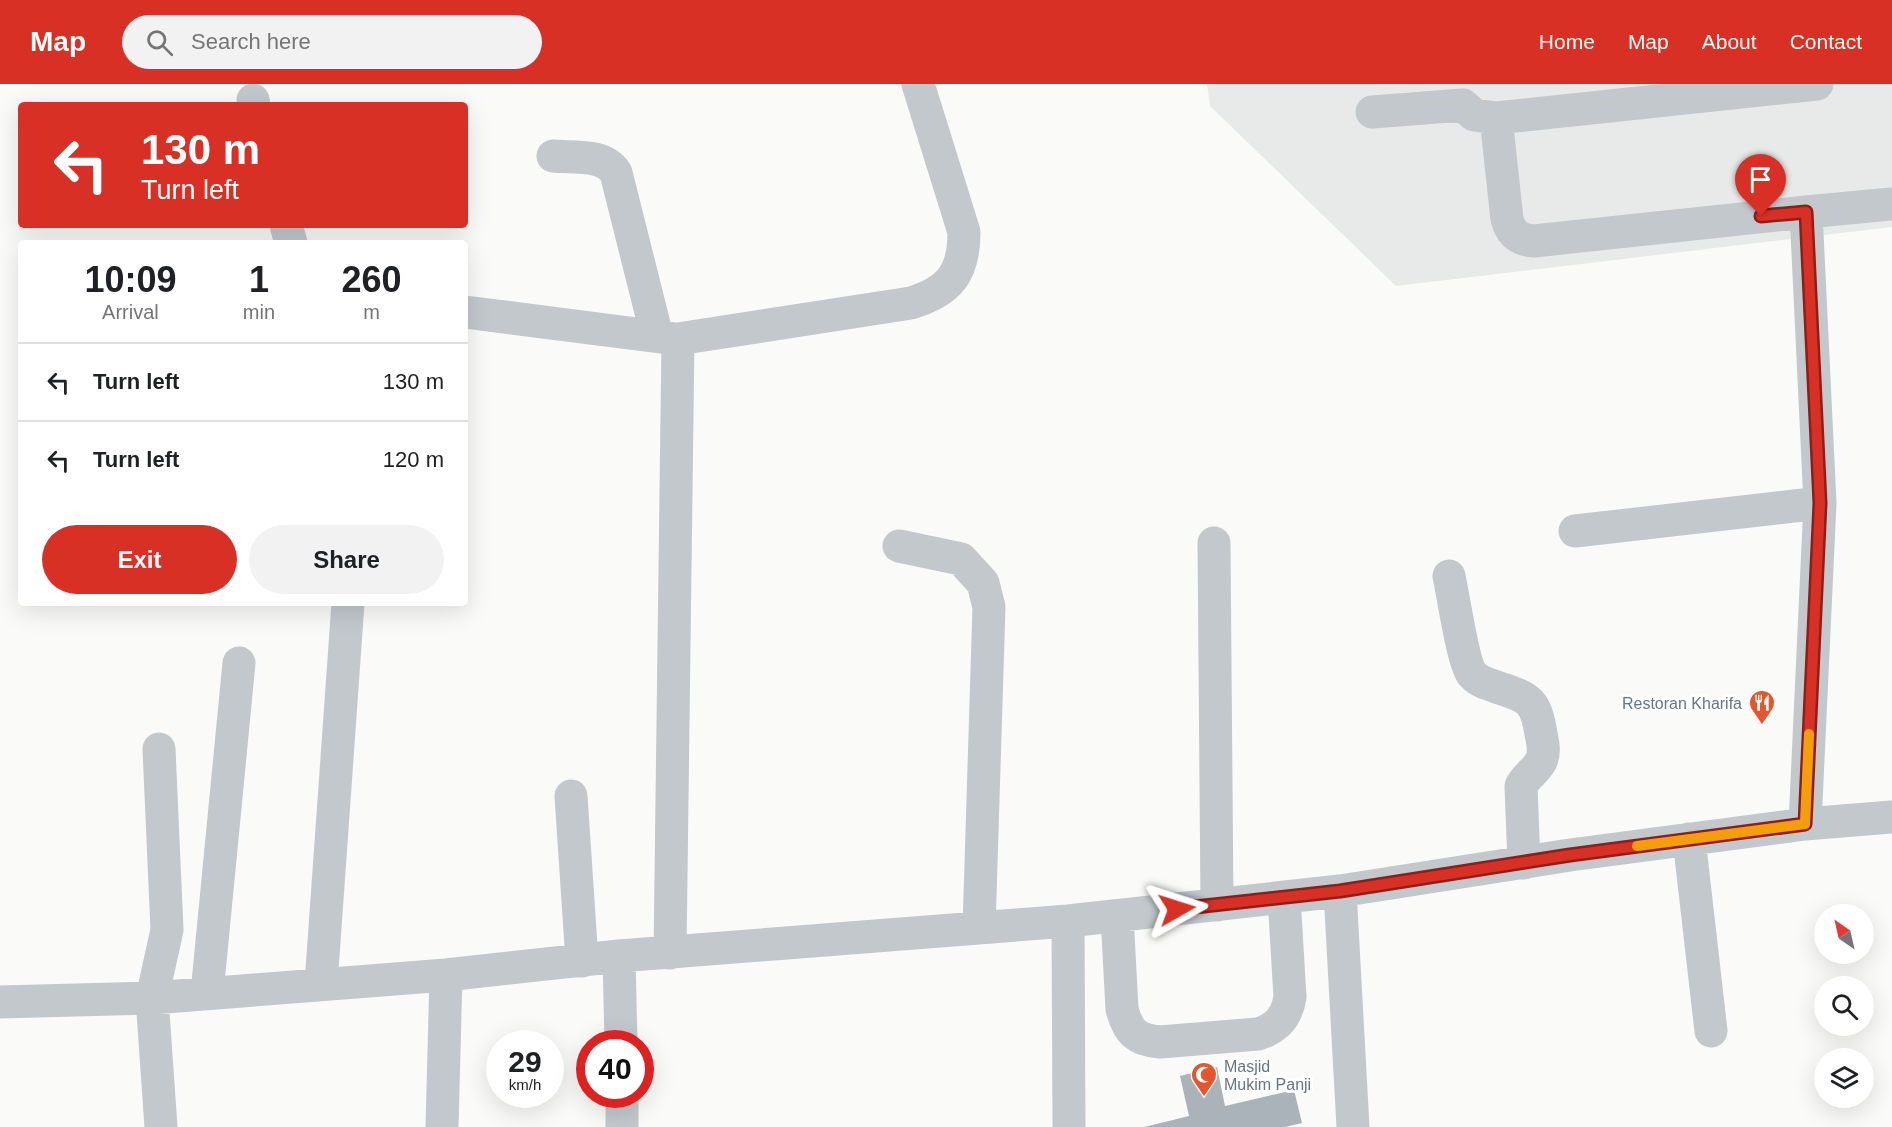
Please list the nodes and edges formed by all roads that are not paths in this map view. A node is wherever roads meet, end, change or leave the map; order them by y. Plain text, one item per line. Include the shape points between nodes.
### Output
1 (918, 84) edge
2 (1817, 84) edge
3 (1667, 92) edge
4 (1458, 95) edge
5 (1372, 112) dead end
6 (1496, 118) junction
7 (553, 156) dead end
8 (1892, 204) edge
9 (1806, 212) junction
10 (468, 312) edge
11 (667, 338) junction
12 (1820, 503) junction
13 (1575, 531) dead end
14 (1214, 543) dead end
15 (899, 546) dead end
16 (1449, 576) dead end
17 (348, 606) edge
18 (239, 663) dead end
19 (159, 749) dead end
20 (571, 796) dead end
21 (1892, 817) edge
22 (1805, 824) junction
23 (1689, 839) junction
24 (1524, 863) junction
25 (1340, 891) junction
26 (1284, 897) junction
27 (1217, 905) junction
28 (1117, 916) junction
29 (1068, 921) junction
30 (979, 928) junction
31 (670, 953) junction
32 (619, 956) junction
33 (582, 961) junction
34 (446, 975) junction
35 (321, 984) junction
36 (207, 993) junction
37 (152, 998) junction
38 (0, 1002) edge
39 (621, 1030) edge
40 (1711, 1031) dead end
41 (622, 1108) edge
42 (161, 1127) edge
43 (442, 1127) edge
44 (622, 1127) edge
45 (1069, 1127) edge
46 (1353, 1127) edge

1 - 11 street via 964,232 964,253 945,287 930,298 911,303
2 - 3 street
3 - 6 street
4 - 5 street
4 - 6 street via 1474,115
6 - 9 street via 1509,228 1524,240
7 - 11 street via 602,160 611,165
8 - 9 street
9 - 12 street
10 - 11 street
11 - 31 street
12 - 13 street
12 - 22 street
14 - 27 street
15 - 30 street via 961,559 983,583 989,607
16 - 24 street via 1470,671 1482,682 1530,702 1539,717 1543,755 1521,786
17 - 35 street
18 - 36 street
19 - 37 street via 167,930
20 - 33 street
21 - 22 street
22 - 23 street
23 - 24 street
23 - 40 street
24 - 25 street
25 - 26 street
25 - 46 street
26 - 27 street
26 - 28 street via 1288,1010 1281,1022 1258,1034 1160,1042 1146,1041 1134,1034 1122,1009
27 - 28 street
28 - 29 street
29 - 30 street
29 - 45 street
30 - 31 street
31 - 32 street
32 - 33 street
32 - 39 street
33 - 34 street
34 - 35 street
34 - 43 street
35 - 36 street
36 - 37 street
37 - 38 street
37 - 42 street
41 - 44 street

